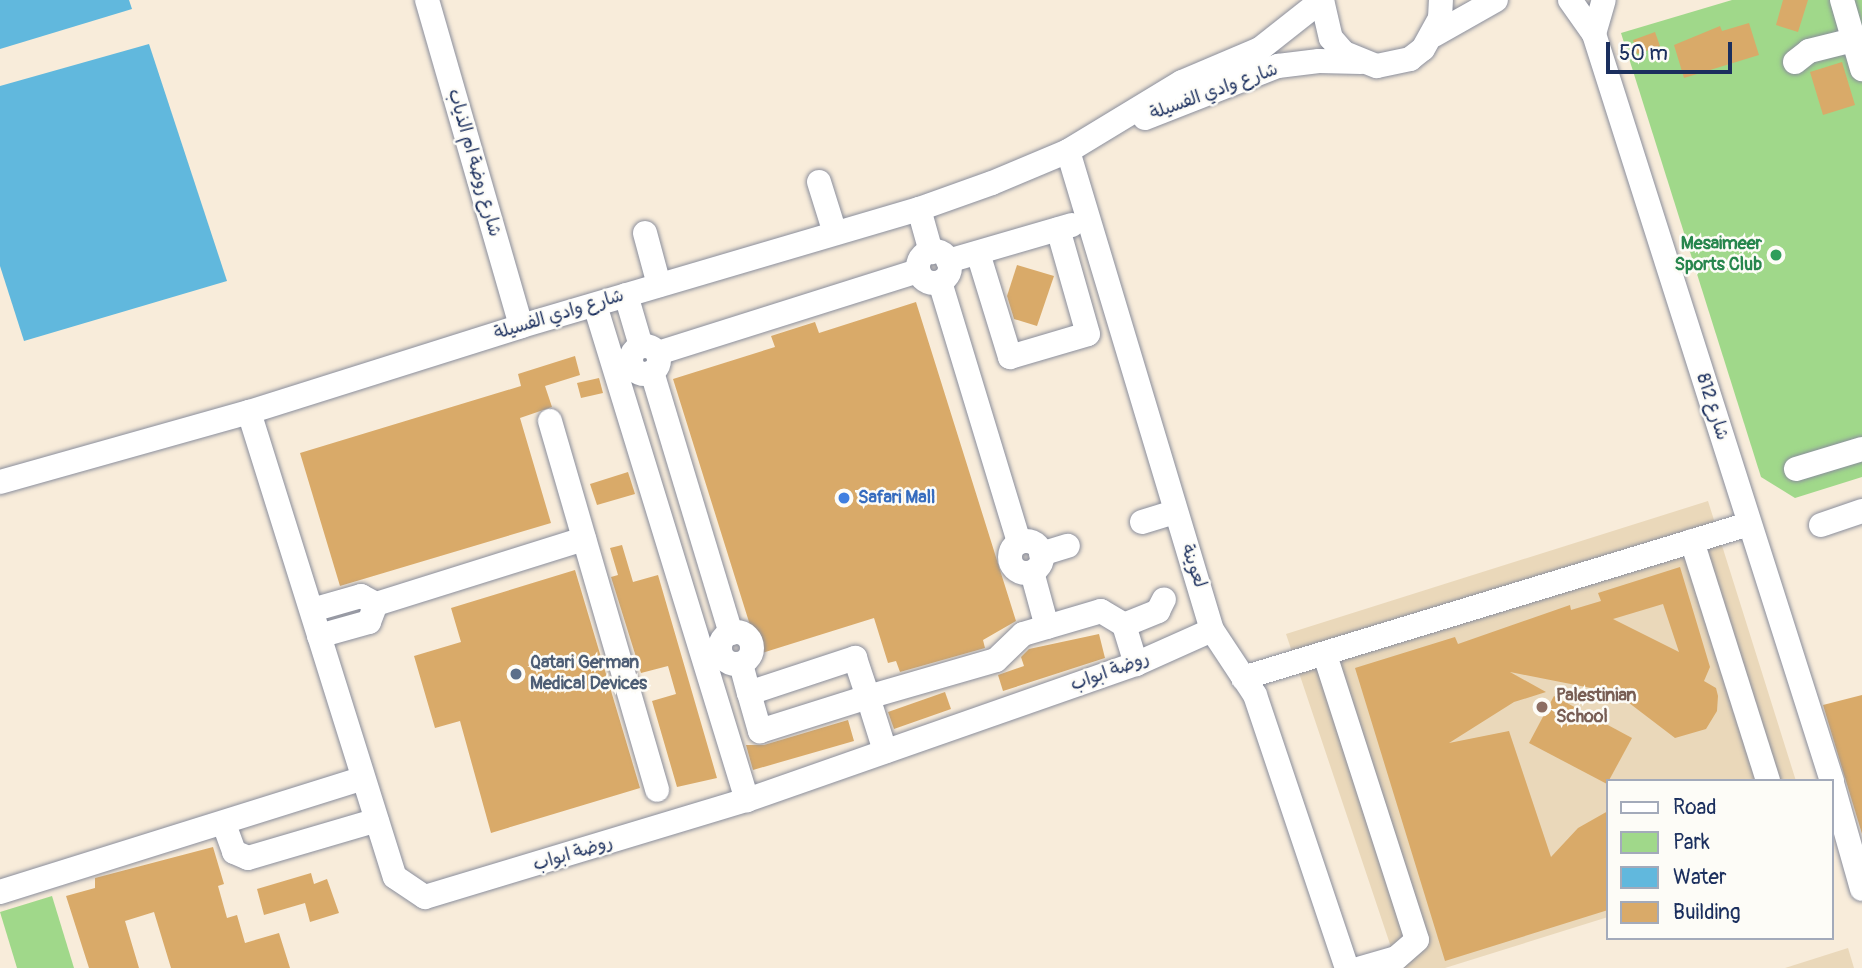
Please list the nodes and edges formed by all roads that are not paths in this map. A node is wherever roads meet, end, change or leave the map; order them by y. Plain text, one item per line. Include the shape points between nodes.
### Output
1 (427, 0) edge
2 (1322, 0) edge
3 (1441, 0) edge
4 (1496, 0) edge
5 (1570, 0) edge
6 (1604, 0) edge
7 (1842, 0) edge
8 (1594, 34) junction
9 (1434, 35) junction
10 (1853, 40) junction
11 (1361, 62) junction
12 (1795, 62) dead end
13 (1862, 69) edge
14 (1111, 128) junction
15 (1068, 151) junction
16 (819, 182) dead end
17 (919, 209) junction
18 (1088, 220) junction
19 (1058, 229) junction
20 (645, 233) dead end
21 (835, 233) junction
22 (978, 253) junction
23 (934, 266) junction
24 (659, 285) junction
25 (626, 295) junction
26 (595, 305) junction
27 (521, 326) junction
28 (639, 361) junction
29 (249, 412) junction
30 (550, 421) dead end
31 (1862, 449) edge
32 (1796, 468) dead end
33 (0, 482) edge
34 (1862, 511) edge
35 (1175, 512) junction
36 (1142, 522) dead end
37 (1749, 524) junction
38 (1821, 526) dead end
39 (584, 539) junction
40 (1692, 541) junction
41 (1068, 546) dead end
42 (1037, 563) junction
43 (1164, 599) dead end
44 (376, 604) junction
45 (312, 610) junction
46 (1124, 625) junction
47 (1046, 627) junction
48 (1212, 630) junction
49 (319, 636) junction
50 (724, 652) junction
51 (1325, 655) junction
52 (1136, 664) junction
53 (1243, 678) junction
54 (749, 694) junction
55 (868, 698) junction
56 (885, 751) junction
57 (363, 778) junction
58 (1767, 779) edge
59 (1831, 779) edge
60 (657, 790) dead end
61 (1834, 794) edge
62 (747, 800) junction
63 (1838, 817) edge
64 (377, 820) junction
65 (224, 824) junction
66 (1862, 889) edge
67 (0, 892) edge
68 (1348, 968) edge
69 (1361, 968) edge

1 - 27 street, شارع روضة ام الذياب
2 - 11 street via 1331,38
2 - 14 street, شارع وادي الفسيلة via 1260,49 1182,82
3 - 9 street
4 - 9 street
5 - 8 street, شارع 812
6 - 8 street
7 - 10 street
8 - 37 street, شارع 812
9 - 11 street, شارع وادي الفسيلة via 1410,59 1385,65
10 - 12 street via 1809,51
10 - 13 street
11 - 14 street, شارع وادي الفسيلة via 1278,66
14 - 15 street, شارع وادي الفسيلة
15 - 17 street, شارع وادي الفسيلة
15 - 18 street, لعوينة
16 - 21 street
17 - 21 street, شارع وادي الفسيلة
17 - 23 street
18 - 19 street
18 - 35 street, لعوينة
19 - 22 street
19 - 22 street via 1088,334 1010,357
20 - 24 street
21 - 24 street, شارع وادي الفسيلة
22 - 23 street
23 - 28 street
23 - 42 street via 1019,542 1010,551 1011,564 1020,572
24 - 25 street, شارع وادي الفسيلة
25 - 26 street, شارع وادي الفسيلة
25 - 28 street
26 - 27 street, شارع وادي الفسيلة
26 - 28 street
27 - 29 street, شارع وادي الفسيلة
28 - 50 street
28 - 50 street
29 - 33 street, شارع وادي الفسيلة
29 - 45 street, روضة ابواب
30 - 39 street
31 - 32 street
34 - 38 street
35 - 36 street
35 - 48 street, لعوينة
37 - 40 street
37 - 59 street, شارع 812
39 - 44 street
39 - 60 street
40 - 51 street
40 - 58 street
41 - 42 street
42 - 47 street
43 - 46 street via 1158,611
44 - 45 street via 361,596
44 - 49 street via 369,622
45 - 49 street, روضة ابواب
46 - 47 street via 1101,611
46 - 52 street
47 - 55 street via 1023,634 996,660
48 - 52 street, روضة ابواب
48 - 53 street, لعوينة
49 - 57 street, روضة ابواب
50 - 54 street
50 - 62 street
51 - 53 street
51 - 69 street via 1417,940 1396,958
52 - 56 street, روضة ابواب
53 - 68 street, لعوينة via 1255,695
54 - 55 street via 760,731
54 - 55 street via 855,658
55 - 56 street
56 - 62 street, روضة ابواب
57 - 64 street, روضة ابواب
57 - 65 street
61 - 63 street, شارع 812
62 - 64 street, روضة ابواب via 425,897 395,877
63 - 66 street, شارع 812
64 - 65 street via 248,858 234,852
65 - 67 street

